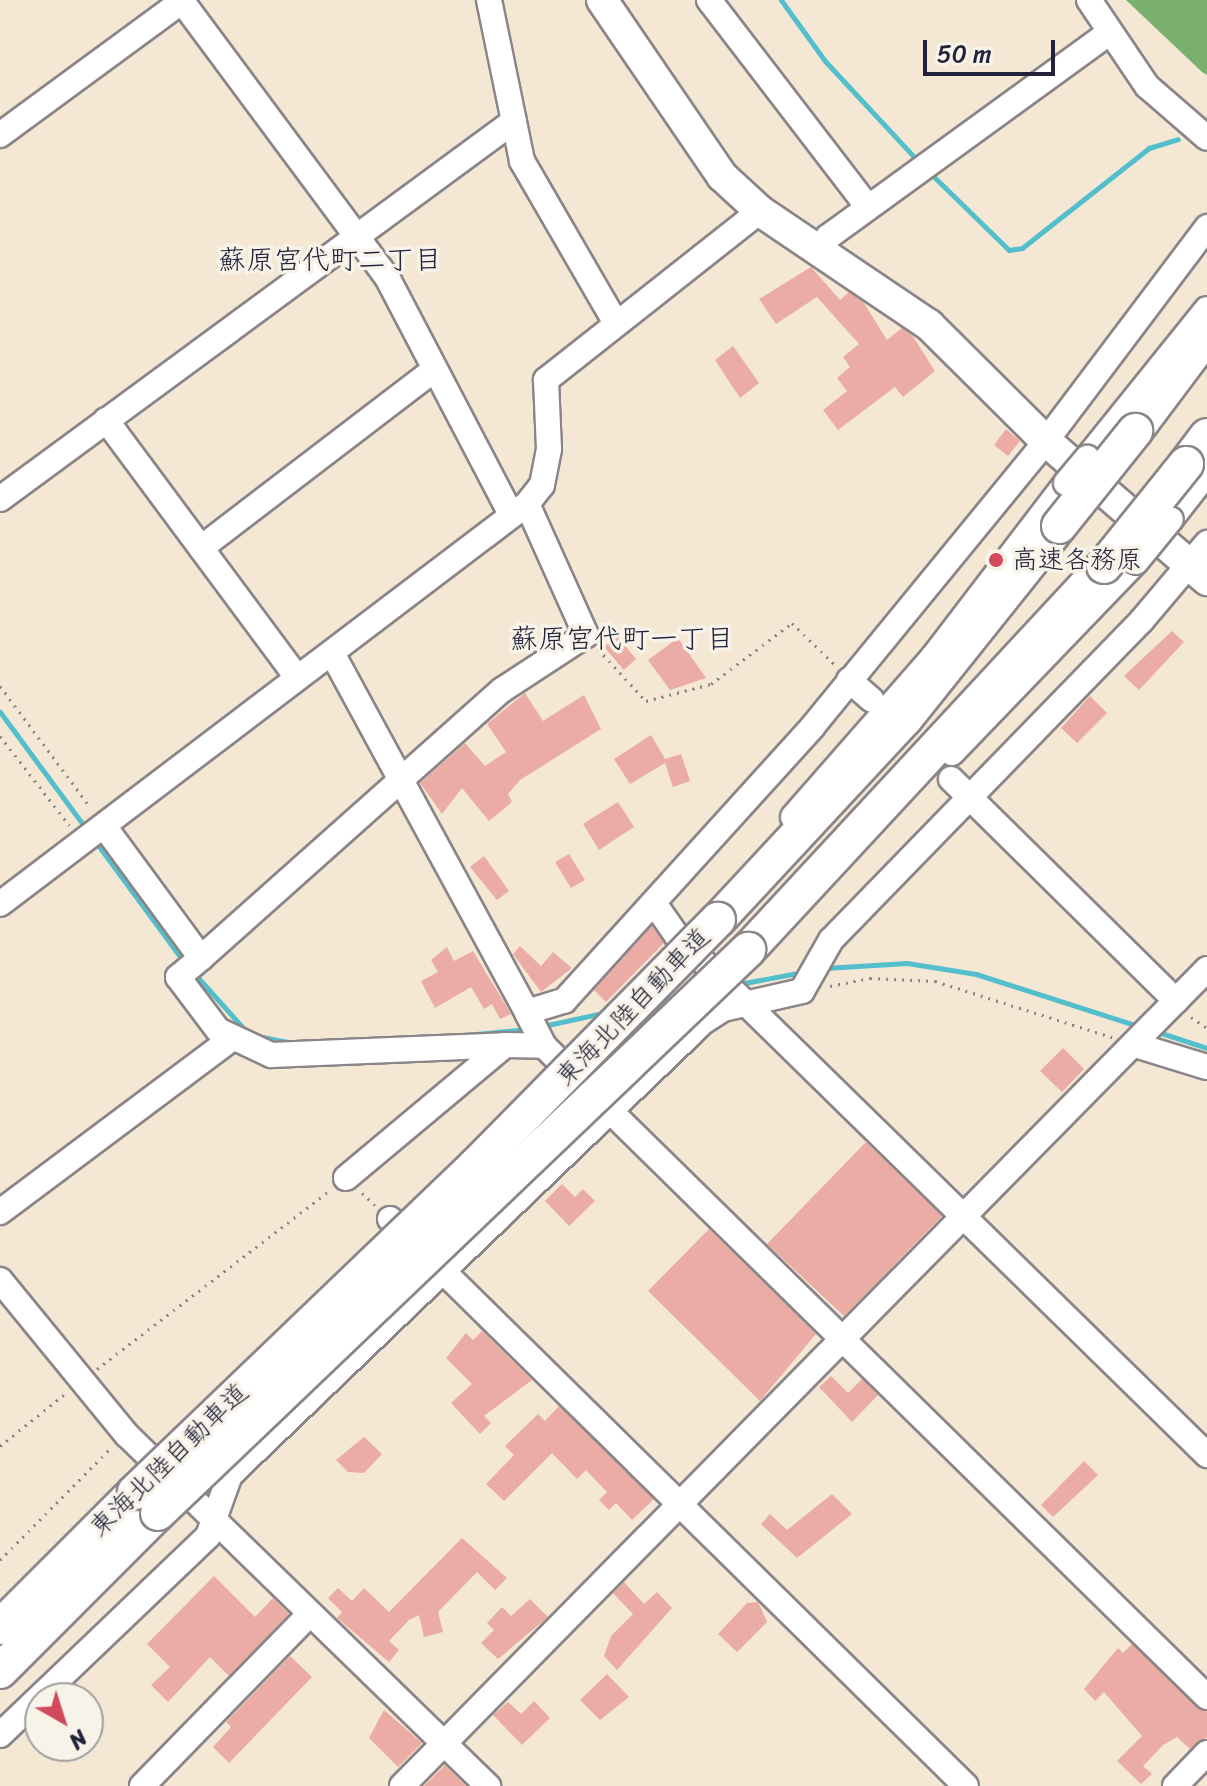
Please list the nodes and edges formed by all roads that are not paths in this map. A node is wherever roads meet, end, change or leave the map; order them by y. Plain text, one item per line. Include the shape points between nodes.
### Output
1 (489, 0) edge
2 (602, 0) edge
3 (709, 0) edge
4 (1089, 0) edge
5 (182, 1) edge
6 (1109, 33) junction
7 (514, 121) junction
8 (0, 135) edge
9 (1206, 136) edge
10 (868, 207) junction
11 (760, 211) junction
12 (1207, 227) edge
13 (354, 235) junction
14 (821, 251) junction
15 (1207, 309) edge
16 (616, 323) junction
17 (1207, 335) edge
18 (434, 370) junction
19 (106, 420) junction
20 (1207, 436) edge
21 (1046, 441) junction
22 (1197, 468) edge
23 (0, 499) edge
24 (519, 509) junction
25 (201, 548) junction
26 (1201, 563) edge
27 (1120, 564) junction
28 (332, 653) junction
29 (297, 677) junction
30 (849, 680) junction
31 (872, 700) dead end
32 (405, 781) junction
33 (960, 788) junction
34 (104, 826) junction
35 (654, 903) junction
36 (0, 904) edge
37 (726, 910) junction
38 (192, 965) junction
39 (1207, 969) edge
40 (1176, 1001) junction
41 (744, 1002) junction
42 (536, 1030) junction
43 (1144, 1035) junction
44 (231, 1039) junction
45 (505, 1045) junction
46 (1207, 1067) edge
47 (612, 1112) junction
48 (346, 1178) road end
49 (0, 1212) edge
50 (964, 1217) junction
51 (390, 1219) road end
52 (442, 1271) junction
53 (0, 1280) edge
54 (843, 1337) junction
55 (1207, 1455) edge
56 (146, 1503) junction
57 (679, 1506) junction
58 (214, 1519) junction
59 (310, 1614) junction
60 (0, 1627) edge
61 (0, 1671) edge
62 (1207, 1697) edge
63 (0, 1735) edge
64 (444, 1742) junction
65 (1207, 1753) edge
66 (142, 1786) edge
67 (402, 1786) edge
68 (488, 1786) edge
69 (966, 1786) edge
70 (1175, 1786) edge

1 - 7 street
2 - 11 main road via 722,176
3 - 10 street
4 - 6 street
5 - 8 street
5 - 13 street
6 - 9 street via 1147,86
6 - 10 street
7 - 13 street
7 - 16 street via 541,200
10 - 14 street via 828,237
11 - 14 main road
11 - 16 street via 712,256
12 - 21 street
13 - 18 street via 388,279
13 - 19 street
14 - 21 main road via 929,325
15 - 37 street, bridge via 933,657 772,844
16 - 24 street via 546,380 549,449 542,485
17 - 37 highway, 東海北陸自動車道, bridge via 924,697
18 - 24 street
18 - 25 street
19 - 23 street
19 - 25 street
20 - 22 highway, 東海北陸自動車道
21 - 26 main road
21 - 30 street
22 - 27 highway, 東海北陸自動車道, bridge
22 - 27 street, bridge via 1171,519
24 - 28 street
24 - 32 street via 586,635 502,690
25 - 29 street
26 - 33 street
27 - 56 highway, 東海北陸自動車道, bridge via 748,950
28 - 29 street
28 - 32 street
29 - 34 street
30 - 31 street
30 - 35 street
32 - 38 street
32 - 42 street
33 - 40 street
33 - 41 street via 817,958 805,988
34 - 36 street
34 - 38 street
35 - 41 street
35 - 42 street
37 - 56 highway, 東海北陸自動車道, bridge
38 - 44 street via 178,977
39 - 40 street
40 - 43 street
41 - 47 street via 703,1022
41 - 50 street
42 - 45 street
42 - 47 street
43 - 46 street
43 - 50 street
44 - 45 street via 271,1055 325,1058
44 - 49 street
45 - 48 street
47 - 52 street
47 - 54 street
50 - 54 street
50 - 55 street
51 - 52 street
52 - 57 street
52 - 58 street via 230,1475
53 - 58 street via 79,1383
54 - 57 street
54 - 62 street
56 - 60 highway, 東海北陸自動車道
56 - 61 highway, 東海北陸自動車道
57 - 64 street
57 - 69 street
58 - 59 street
58 - 63 street via 208,1536
59 - 64 street
59 - 66 street
64 - 67 street
64 - 68 street
65 - 70 street

